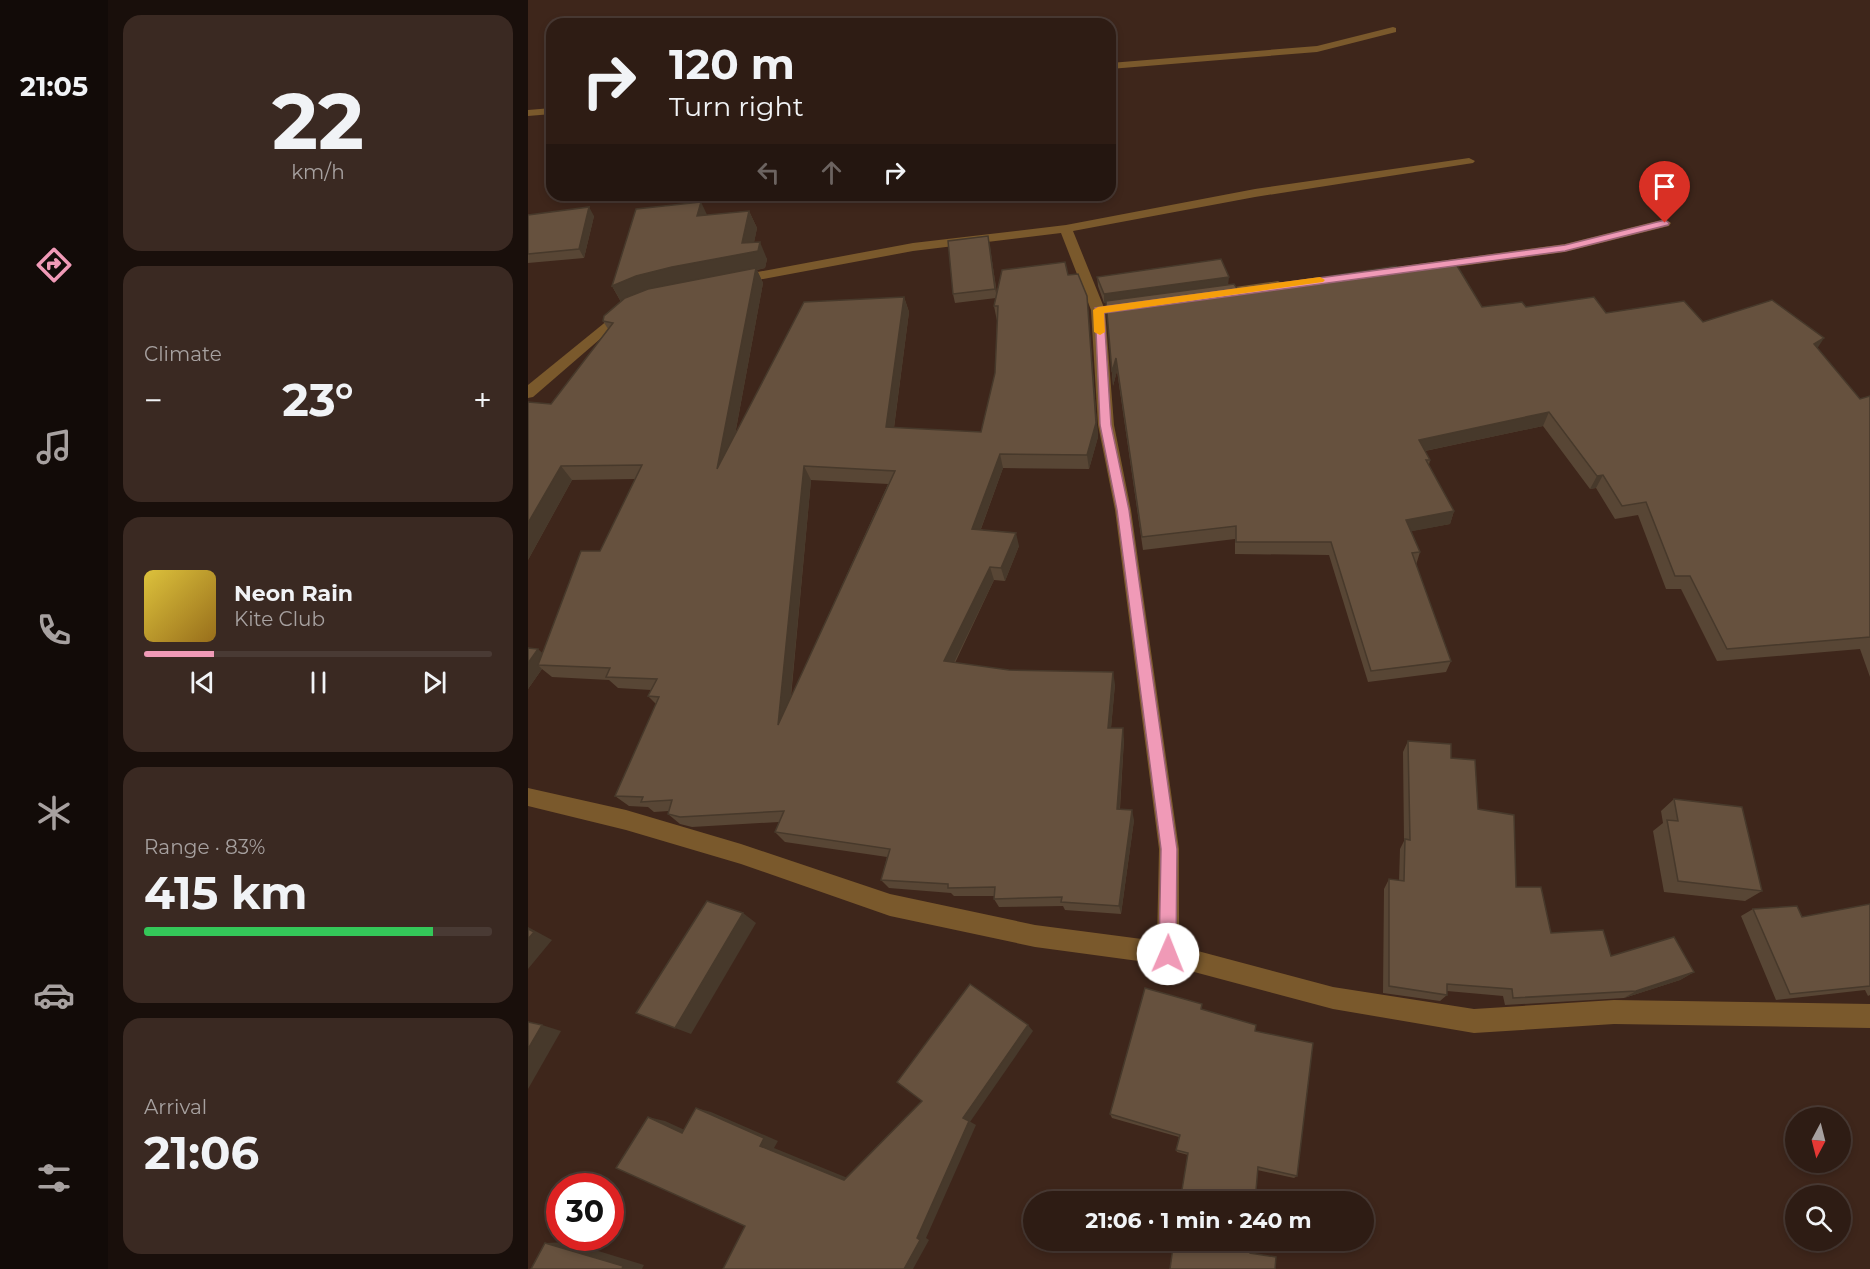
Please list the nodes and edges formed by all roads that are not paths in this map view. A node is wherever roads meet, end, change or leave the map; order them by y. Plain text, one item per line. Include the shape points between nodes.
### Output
1 (1394, 30) dead end
2 (1116, 66) edge
3 (546, 112) edge
4 (528, 113) edge
5 (1469, 161) dead end
6 (1665, 223) dead end
7 (1066, 229) junction
8 (1358, 276) edge
9 (717, 283) edge
10 (1287, 284) edge
11 (1205, 295) edge
12 (636, 304) edge
13 (528, 393) edge
14 (528, 797) edge
15 (1168, 954) junction
16 (1870, 1016) edge

1 - 2 street via 1317,49
3 - 4 street
5 - 7 street via 1255,193
6 - 8 street via 1565,248
7 - 9 street via 913,247
7 - 15 street via 1104,310 1106,425 1125,522 1169,849
10 - 11 street
12 - 13 street
14 - 15 street via 626,820 730,851 890,905 1035,936
15 - 16 street via 1334,998 1474,1021 1614,1011

